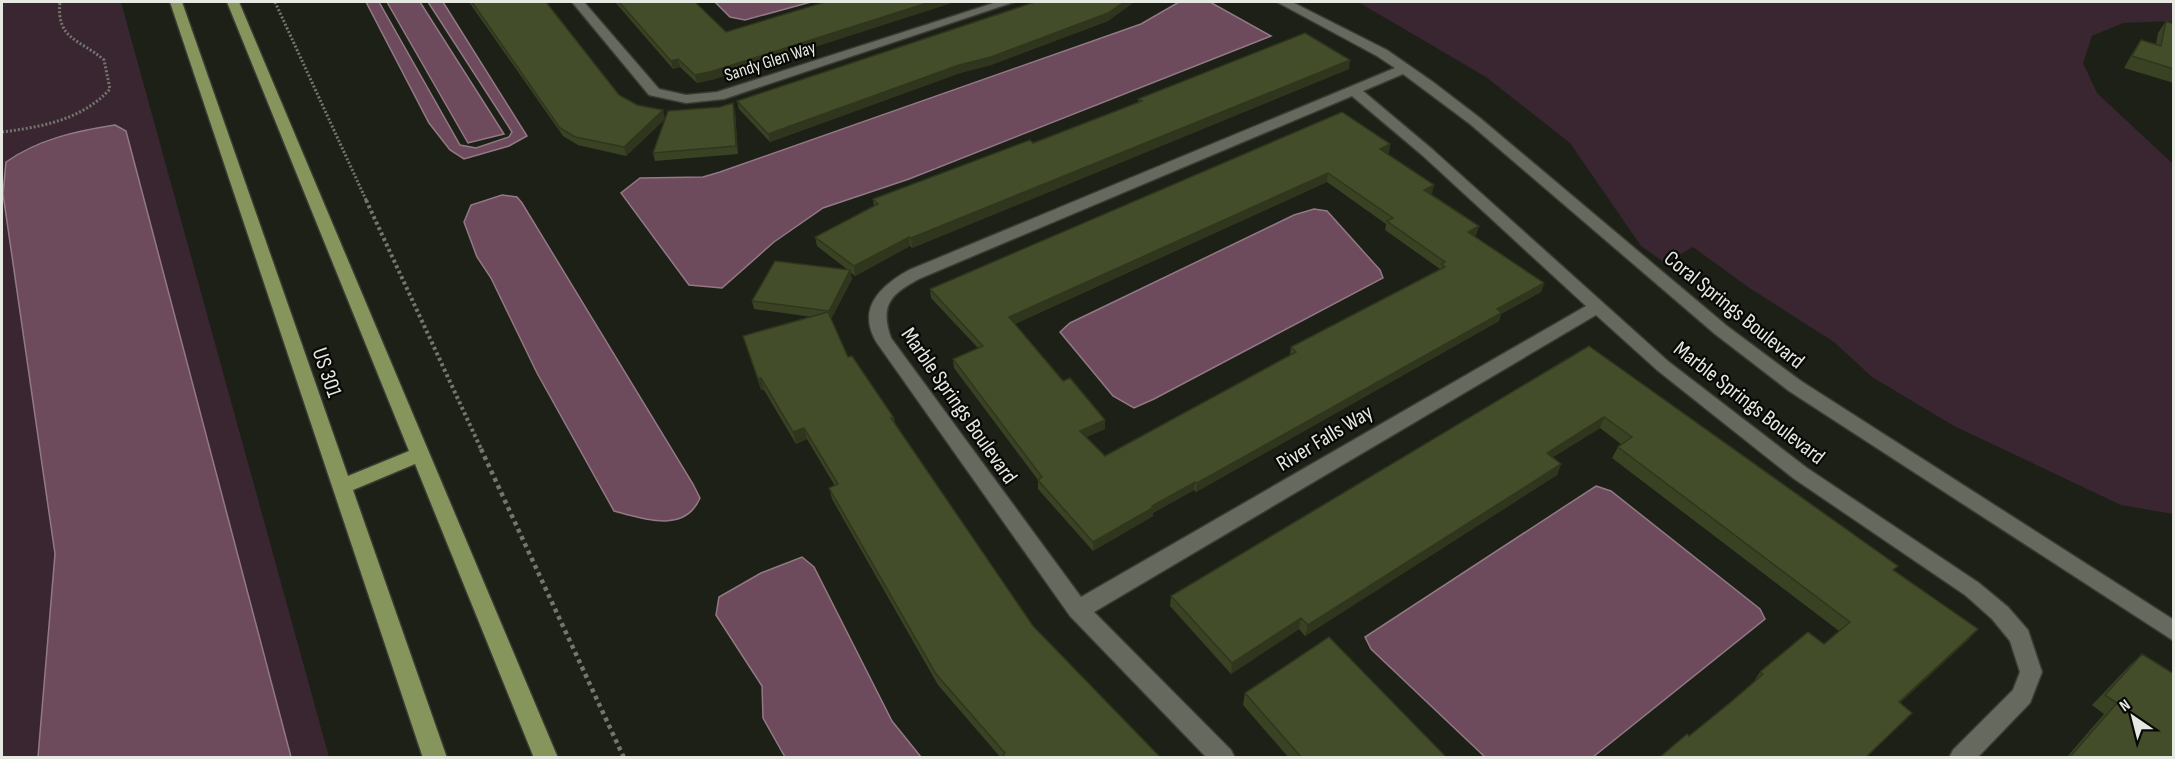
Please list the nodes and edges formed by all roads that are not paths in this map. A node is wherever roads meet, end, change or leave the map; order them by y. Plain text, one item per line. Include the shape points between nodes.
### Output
1 (176, 2) edge
2 (233, 2) edge
3 (578, 2) edge
4 (1008, 2) edge
5 (1283, 2) edge
6 (1404, 69) junction
7 (1353, 90) junction
8 (1597, 307) junction
9 (421, 454) junction
10 (342, 486) junction
11 (1078, 610) junction
12 (2174, 632) edge
13 (435, 758) edge
14 (546, 758) edge
15 (1223, 758) edge
16 (1962, 758) edge

1 - 10 main road, US 301 / US 301
2 - 9 main road
3 - 4 street, Sandy Glen Way via 654,92 694,100 719,96
5 - 6 street, Coral Springs Boulevard via 1326,22
6 - 7 street, Marble Springs Boulevard
6 - 12 street, Coral Springs Boulevard via 1475,121 1721,330 1795,386
7 - 8 street, Marble Springs Boulevard
7 - 11 street, Marble Springs Boulevard via 915,274 887,291 880,302 876,324 883,339
8 - 11 street, River Falls Way
8 - 16 street, Marble Springs Boulevard via 1663,366 1763,445 2000,613 2020,638 2031,672 2022,696
9 - 10 main road
9 - 14 main road
10 - 13 main road, US 301 / US 301
11 - 15 street, Marble Springs Boulevard

